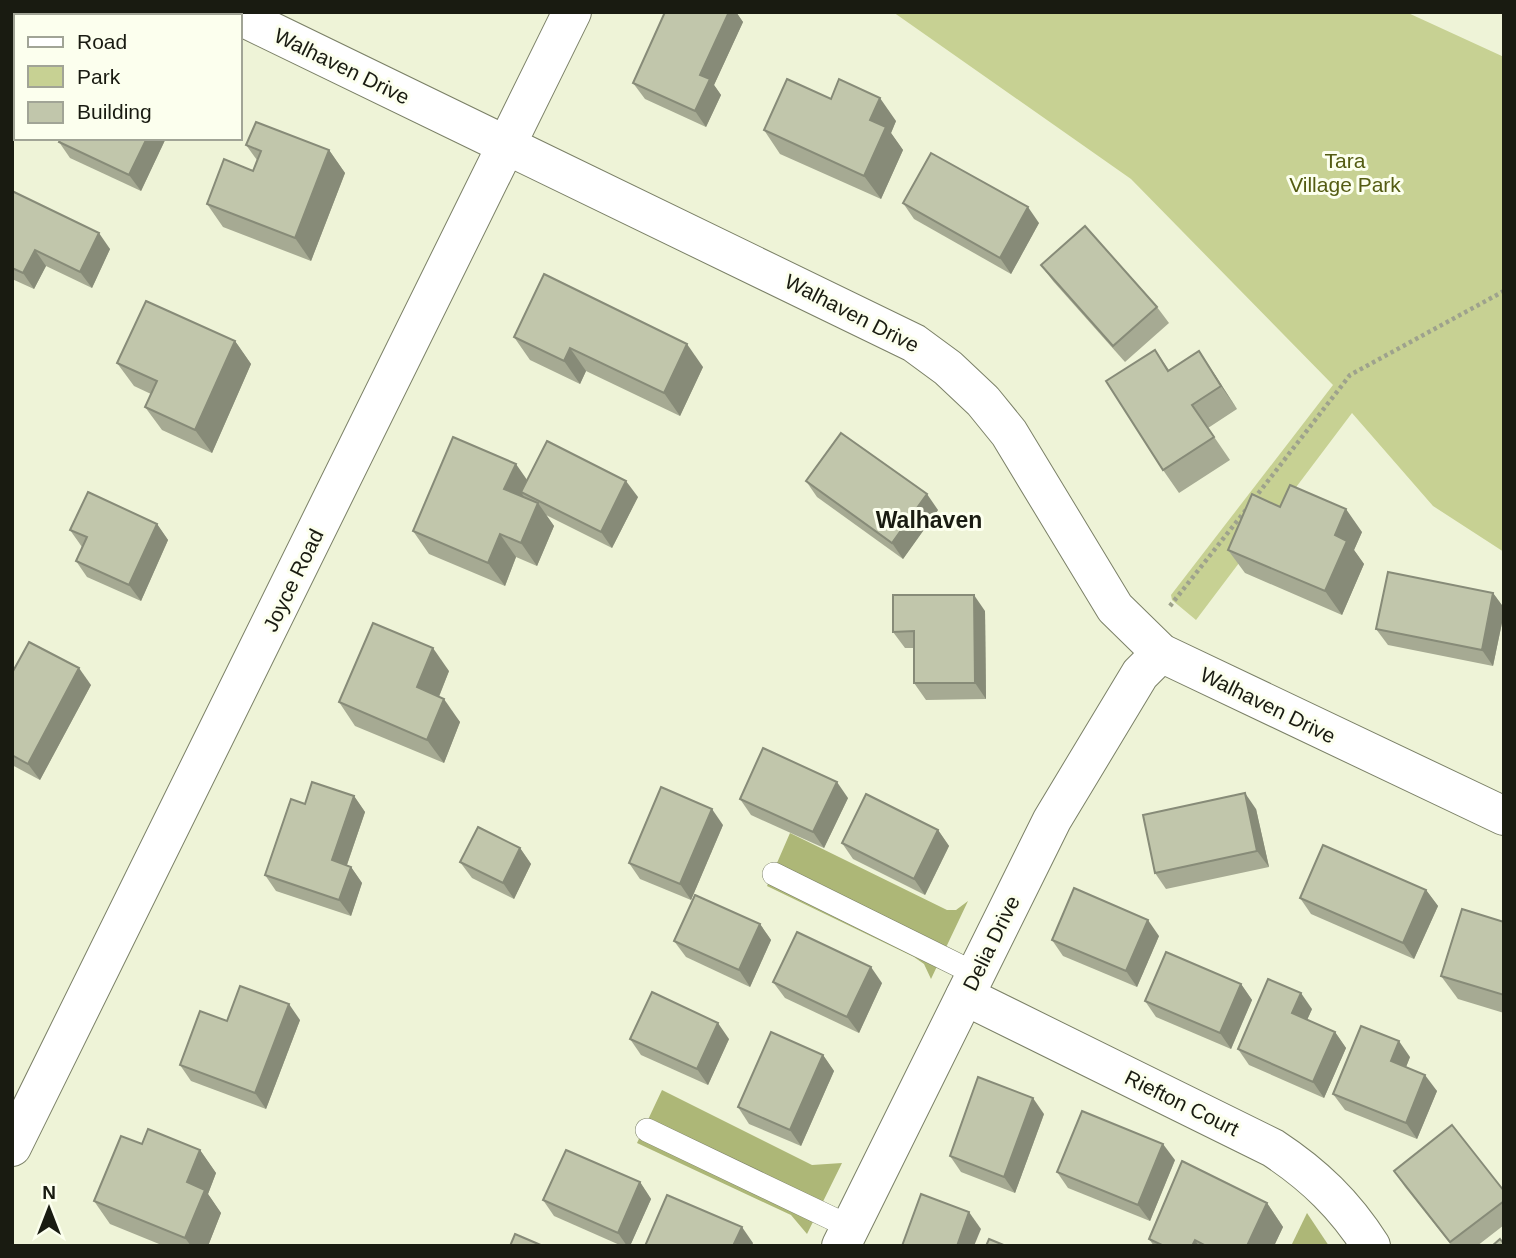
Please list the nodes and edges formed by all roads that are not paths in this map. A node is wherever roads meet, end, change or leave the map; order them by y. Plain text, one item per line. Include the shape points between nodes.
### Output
1 (572, 12) edge
2 (242, 17) edge
3 (509, 145) junction
4 (1153, 645) junction
5 (1504, 816) edge
6 (774, 874) dead end
7 (970, 985) junction
8 (647, 1130) dead end
9 (12, 1147) edge
10 (845, 1237) edge
11 (1371, 1246) edge

1 - 3 street, Joyce Road
2 - 3 street, Walhaven Drive
3 - 4 street, Walhaven Drive via 887,328 948,368 1009,433 1115,608
3 - 9 street, Joyce Road
4 - 5 street, Walhaven Drive
4 - 7 street, Delia Drive via 1052,820
6 - 7 lane
7 - 10 street, Delia Drive
7 - 11 street, Riefton Court via 1273,1148 1330,1192
8 - 10 lane

